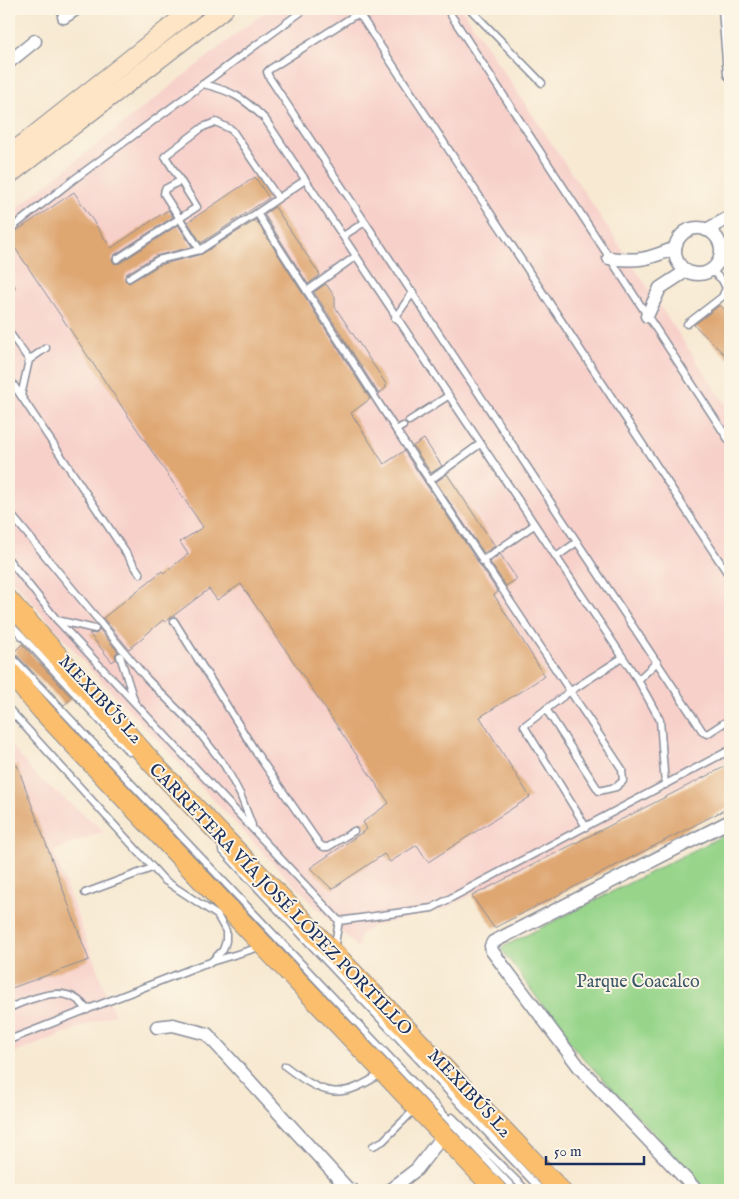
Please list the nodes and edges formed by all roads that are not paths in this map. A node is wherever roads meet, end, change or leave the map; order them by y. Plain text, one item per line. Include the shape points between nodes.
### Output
1 (76, 9) edge
2 (193, 9) edge
3 (224, 9) edge
4 (305, 9) edge
5 (447, 9) edge
6 (470, 9) edge
7 (725, 9) edge
8 (64, 17) dead end
9 (35, 41) dead end
10 (9, 62) edge
11 (730, 74) edge
12 (542, 83) dead end
13 (203, 84) junction
14 (9, 155) edge
15 (9, 175) edge
16 (305, 180) junction
17 (180, 181) junction
18 (278, 198) junction
19 (257, 213) junction
20 (180, 217) junction
21 (730, 217) edge
22 (365, 222) junction
23 (9, 230) edge
24 (706, 230) junction
25 (343, 236) junction
26 (675, 248) junction
27 (200, 250) junction
28 (725, 255) edge
29 (356, 256) junction
30 (610, 258) junction
31 (117, 259) dead end
32 (711, 270) junction
33 (686, 271) junction
34 (129, 278) dead end
35 (307, 291) junction
36 (412, 292) junction
37 (647, 316) junction
38 (395, 318) junction
39 (686, 324) dead end
40 (9, 332) edge
41 (46, 348) dead end
42 (29, 360) junction
43 (9, 378) edge
44 (21, 396) junction
45 (448, 396) junction
46 (409, 421) dead end
47 (403, 426) dead end
48 (396, 430) junction
49 (730, 442) edge
50 (480, 444) junction
51 (429, 480) junction
52 (9, 512) edge
53 (534, 524) junction
54 (577, 542) junction
55 (556, 557) junction
56 (9, 560) edge
57 (482, 561) junction
58 (140, 574) dead end
59 (730, 577) edge
60 (9, 601) edge
61 (57, 620) junction
62 (174, 621) dead end
63 (9, 622) edge
64 (95, 629) dead end
65 (9, 654) edge
66 (120, 656) dead end
67 (622, 658) junction
68 (657, 662) junction
69 (9, 671) edge
70 (638, 680) junction
71 (569, 692) junction
72 (135, 703) junction
73 (9, 709) edge
74 (546, 710) junction
75 (730, 719) edge
76 (730, 750) edge
77 (135, 758) dead end
78 (665, 785) junction
79 (730, 821) edge
80 (586, 827) junction
81 (253, 828) junction
82 (354, 831) dead end
83 (216, 844) dead end
84 (152, 868) junction
85 (85, 893) dead end
86 (209, 910) junction
87 (231, 912) junction
88 (340, 921) junction
89 (263, 946) junction
90 (333, 954) junction
91 (210, 963) junction
92 (9, 1008) edge
93 (87, 1010) junction
94 (157, 1027) dead end
95 (9, 1040) edge
96 (285, 1066) dead end
97 (384, 1072) junction
98 (417, 1086) junction
99 (417, 1107) junction
100 (444, 1135) junction
101 (373, 1146) dead end
102 (352, 1190) edge
103 (390, 1190) edge
104 (496, 1190) edge
105 (515, 1190) edge
106 (526, 1190) edge
107 (540, 1190) edge
108 (560, 1190) edge
109 (696, 1190) edge

1 - 8 street
2 - 14 street
3 - 15 street
4 - 13 lane
5 - 30 lane
6 - 12 lane
7 - 11 street
9 - 10 street
13 - 16 lane via 227,90 246,100 265,119
13 - 23 lane
16 - 18 lane
16 - 25 lane
17 - 18 lane via 166,160 166,153 203,127 216,122 232,130
17 - 20 lane via 164,191
17 - 20 lane via 197,208
18 - 19 lane
19 - 27 lane
19 - 35 lane
20 - 27 lane
20 - 31 lane
21 - 24 street
22 - 25 lane
22 - 36 lane
22 - 59 lane via 267,72 357,15 474,185
24 - 26 street via 688,230
24 - 28 street via 716,236
25 - 29 lane
26 - 30 street via 642,260
26 - 33 street via 678,263
27 - 34 lane via 158,260
28 - 32 street
29 - 35 lane
29 - 38 lane
30 - 37 lane
32 - 33 street via 697,274
32 - 39 lane via 726,288 722,297
33 - 37 street via 660,288
35 - 48 lane
36 - 38 lane
36 - 54 lane
37 - 49 lane
38 - 45 lane
40 - 42 lane
41 - 42 lane
42 - 44 lane
43 - 44 lane
44 - 58 lane
45 - 46 lane
45 - 50 lane
47 - 48 lane
48 - 51 lane
50 - 51 lane
50 - 53 lane
51 - 57 lane
52 - 81 lane via 147,678 195,727 225,766
53 - 55 lane
53 - 57 lane
54 - 55 lane
54 - 68 lane
55 - 67 lane
56 - 61 lane
57 - 71 lane
60 - 90 main road, CARRETERA VÍA JOSÉ LÓPEZ PORTILLO via 156,767
61 - 64 lane
61 - 72 lane
62 - 82 lane via 257,754 320,845 328,847
63 - 77 lane, MEXIBÚS L2
65 - 98 lane, MEXIBÚS L2
66 - 72 lane
67 - 70 lane
67 - 71 lane
68 - 70 lane
68 - 75 lane via 703,732 712,733
69 - 87 main road
70 - 78 lane via 660,720
71 - 74 lane
71 - 74 lane via 622,769 623,781 616,787 599,791
72 - 81 lane
73 - 84 lane
74 - 80 lane via 526,722 525,730
76 - 78 lane
78 - 80 lane
79 - 109 street via 493,942 491,946 580,1068
80 - 88 lane via 432,908
81 - 88 lane
83 - 107 lane, MEXIBÚS L2
84 - 85 lane
84 - 86 lane via 164,880
86 - 87 lane
86 - 91 lane via 217,915 226,931 223,950
87 - 89 main road
88 - 90 lane
89 - 91 lane
89 - 97 main road
90 - 108 main road, CARRETERA VÍA JOSÉ LÓPEZ PORTILLO
91 - 93 lane
92 - 93 lane via 45,995 65,994 78,998
93 - 95 lane
94 - 102 street via 173,1025 207,1034
96 - 97 lane via 311,1086 341,1092 360,1087
97 - 99 main road
98 - 105 lane, MEXIBÚS L2
98 - 106 lane
99 - 100 main road
99 - 101 lane via 383,1141
100 - 103 street via 416,1169
100 - 104 main road

